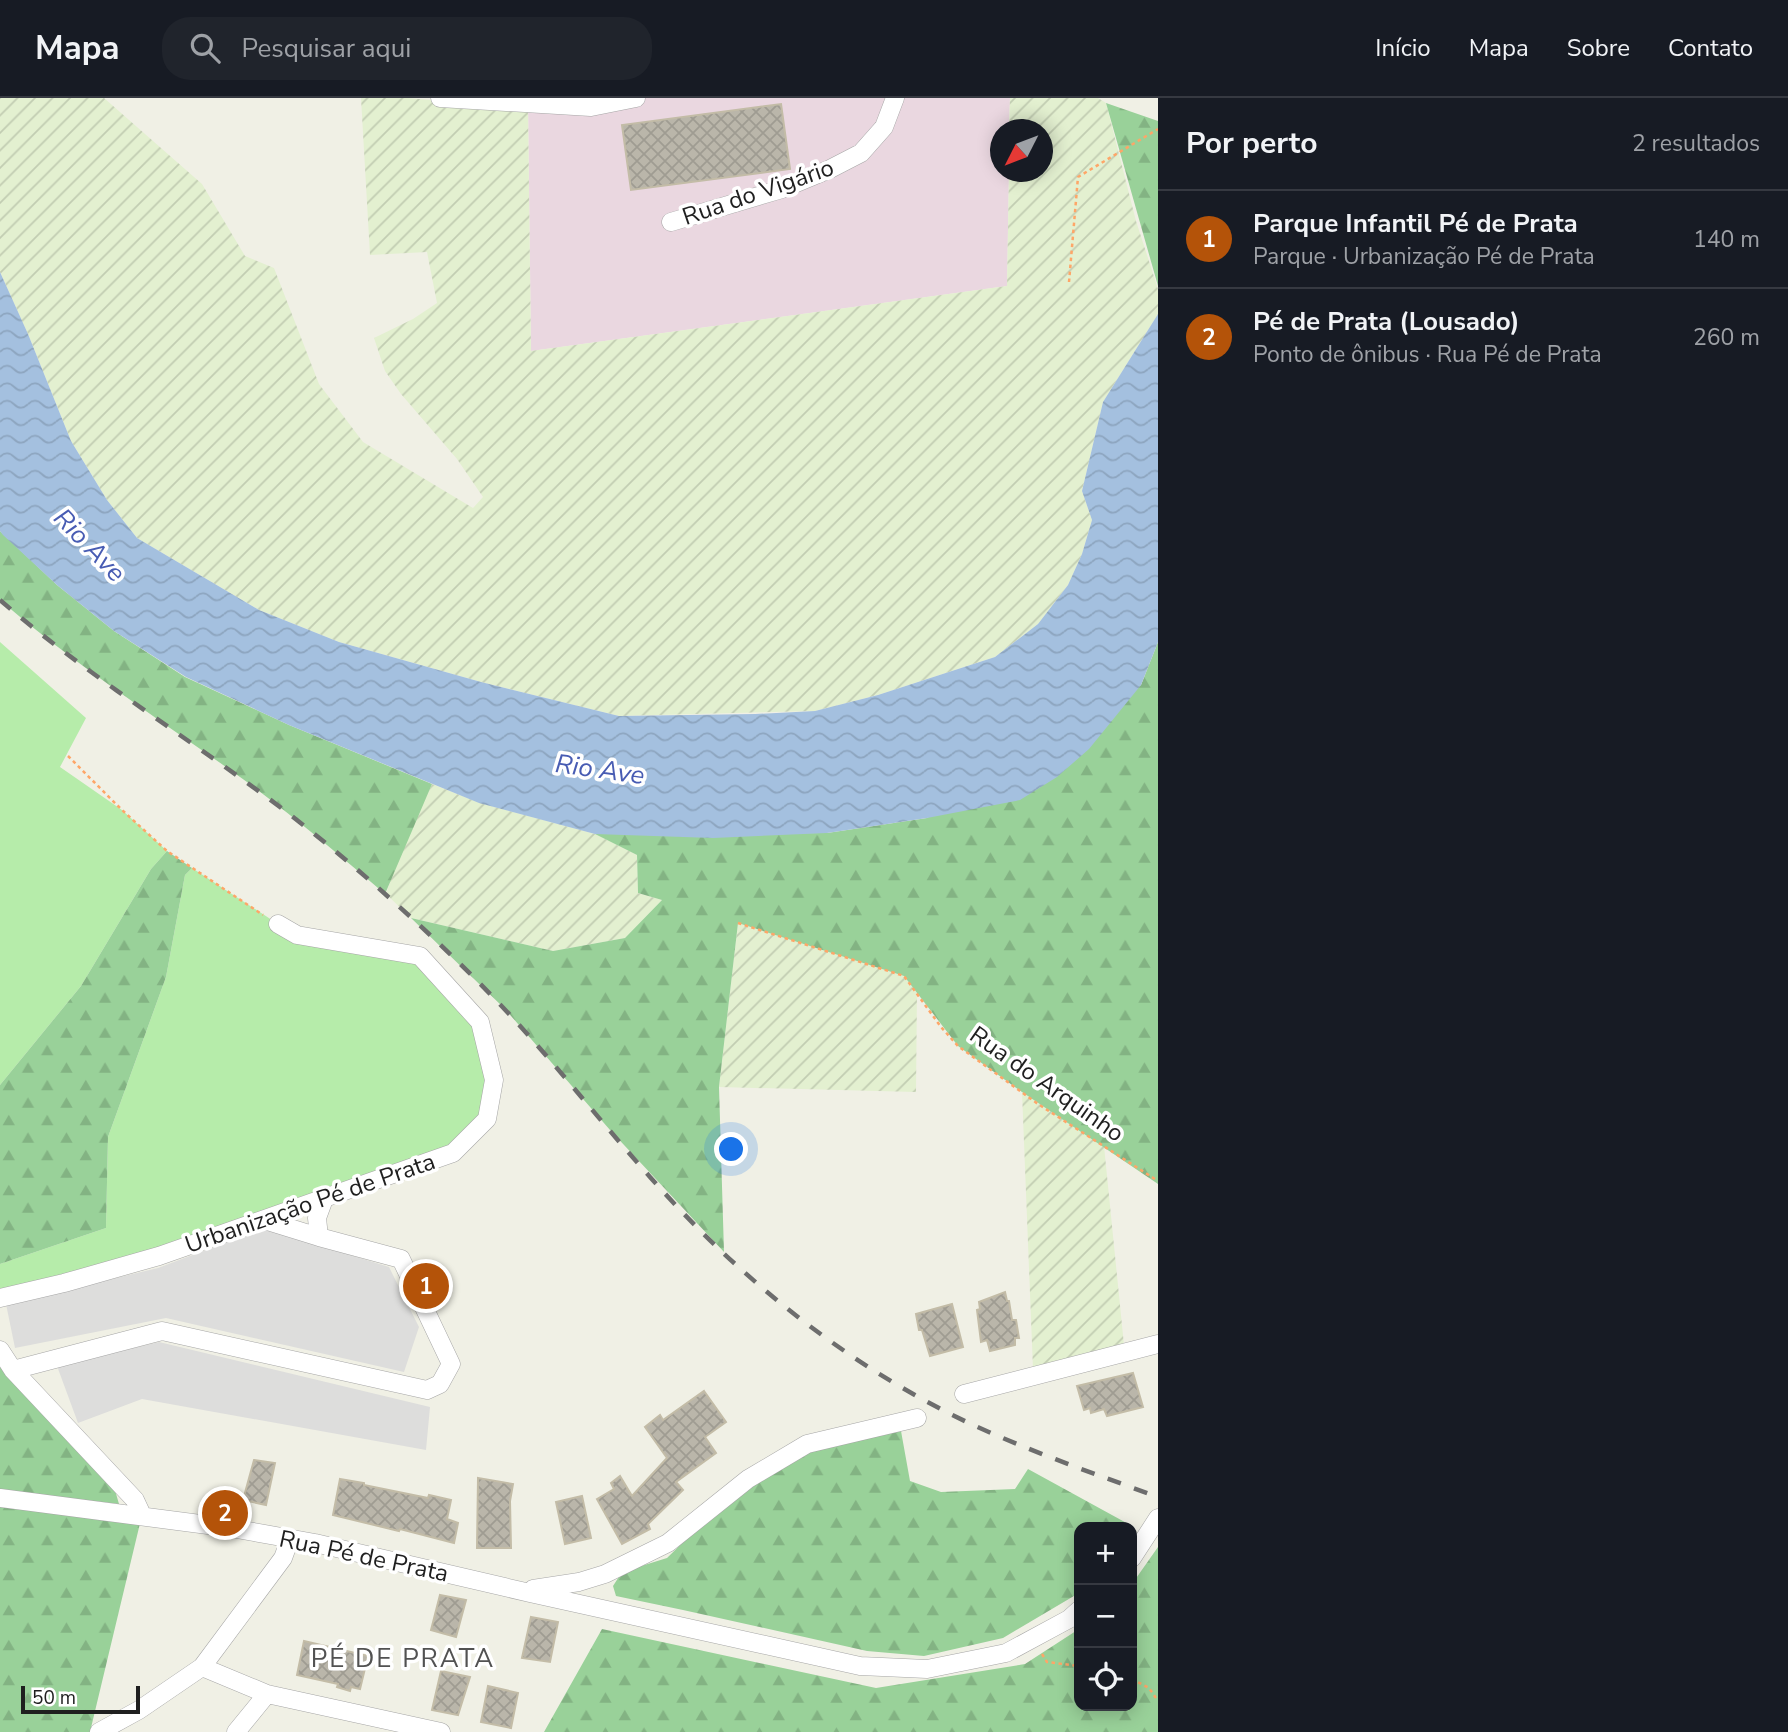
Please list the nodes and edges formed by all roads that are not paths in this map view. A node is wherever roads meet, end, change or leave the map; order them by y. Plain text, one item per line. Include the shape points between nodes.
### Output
1 (440, 98) edge
2 (636, 98) edge
3 (895, 98) edge
4 (671, 222) dead end
5 (278, 924) road end
6 (324, 1199) junction
7 (264, 1220) junction
8 (319, 1237) junction
9 (0, 1298) edge
10 (1158, 1344) edge
11 (0, 1350) edge
12 (13, 1370) junction
13 (964, 1394) dead end
14 (916, 1418) dead end
15 (110, 1473) junction
16 (0, 1498) edge
17 (117, 1512) junction
18 (142, 1515) junction
19 (1158, 1518) edge
20 (290, 1539) junction
21 (1137, 1551) edge
22 (605, 1574) junction
23 (519, 1591) junction
24 (603, 1609) junction
25 (1074, 1614) edge
26 (202, 1667) junction
27 (267, 1694) junction
28 (436, 1731) edge
29 (99, 1732) edge
30 (236, 1732) edge

1 - 2 street via 591,107
3 - 4 street, Rua do Vigário via 884,127 861,153 782,189
5 - 6 street, Urbanização Pé de Prata via 297,935 420,956 480,1022 494,1080 487,1119 453,1153
6 - 7 street, Urbanização Pé de Prata
6 - 8 street via 317,1218
7 - 8 street
7 - 9 street, Urbanização Pé de Prata via 159,1256
8 - 12 street via 401,1259 451,1364 440,1384 427,1390 162,1331
10 - 13 street
11 - 12 street
12 - 15 street
14 - 22 street, Rua Pé de Prata via 807,1444 748,1479 668,1544
15 - 17 street
15 - 18 street via 135,1500
16 - 17 street, Rua Pé de Prata
17 - 18 street, Rua Pé de Prata
18 - 20 street, Rua Pé de Prata
19 - 21 street
20 - 23 street, Rua Pé de Prata
20 - 26 street via 283,1558
22 - 23 street, Rua Pé de Prata
22 - 24 street via 597,1590
23 - 24 street, Rua Pé de Prata
24 - 25 street, Rua Pé de Prata via 860,1666 927,1669 1006,1653
26 - 27 street
26 - 29 street
27 - 28 street
27 - 30 street

